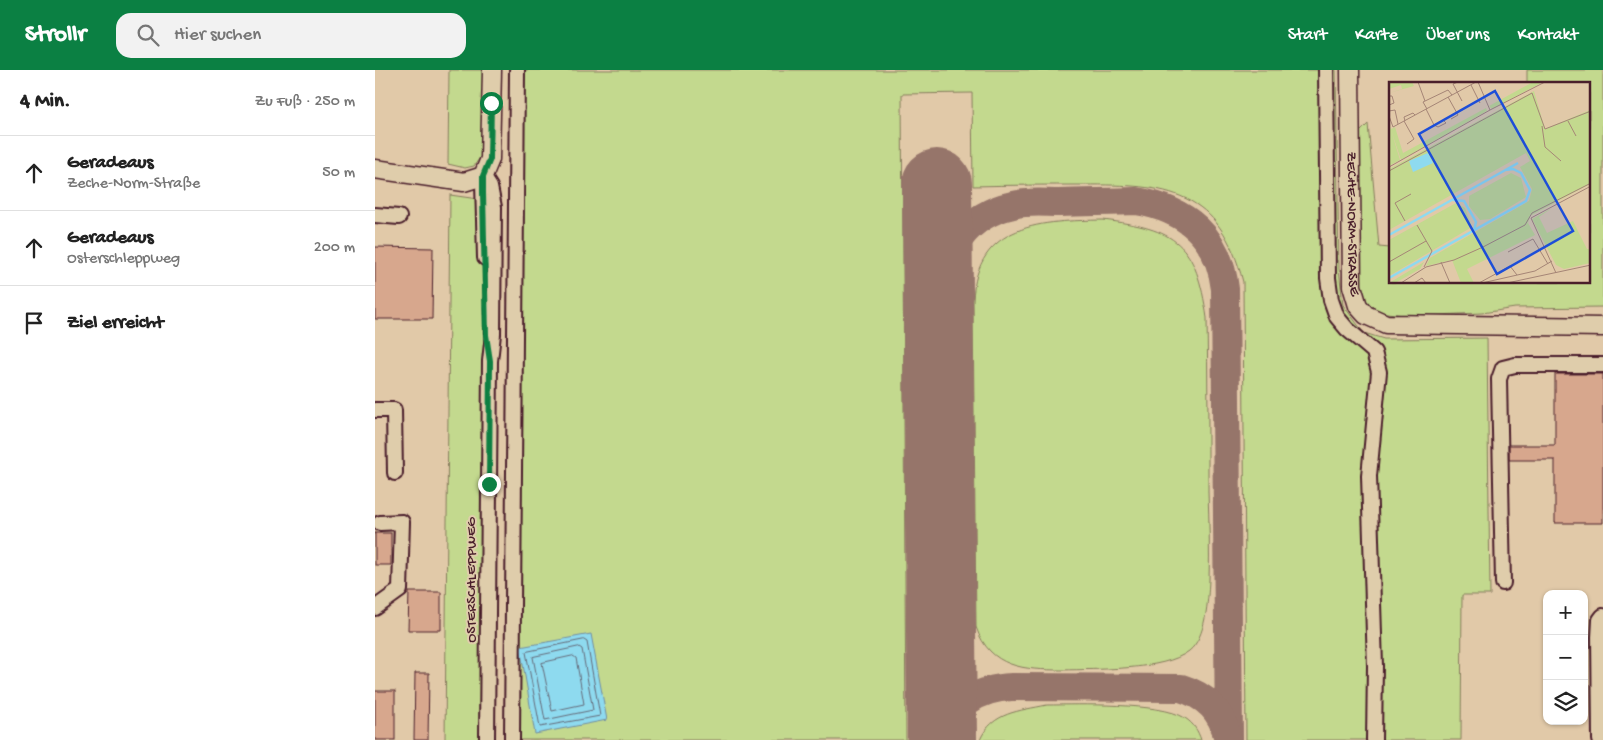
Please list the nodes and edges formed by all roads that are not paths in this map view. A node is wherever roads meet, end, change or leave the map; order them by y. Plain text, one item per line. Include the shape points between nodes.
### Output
1 (492, 70) edge
2 (517, 70) edge
3 (1326, 70) edge
4 (1350, 70) edge
5 (375, 169) edge
6 (483, 176) junction
7 (375, 216) edge
8 (399, 217) dead end
9 (1603, 327) edge
10 (1603, 365) edge
11 (375, 410) edge
12 (395, 473) dead end
13 (380, 522) dead end
14 (1503, 583) dead end
15 (375, 608) edge
16 (1603, 616) edge
17 (487, 740) edge
18 (512, 740) edge
19 (1375, 740) edge
20 (1600, 740) edge

1 - 6 main road via 490,159
2 - 18 street
3 - 19 street via 1328,278 1331,300 1337,317 1374,352 1379,372 1369,476
4 - 9 main road, ZECHE-NORM-STRASSE via 1351,286 1358,306 1366,315 1386,324
5 - 6 main road via 464,182
6 - 17 street, OSTERSCHLEPPWEG via 490,187 494,207
7 - 8 street
10 - 14 street via 1515,365 1503,368 1499,379
11 - 12 street via 394,410
13 - 15 street via 402,522 400,590
16 - 20 street via 1599,637

